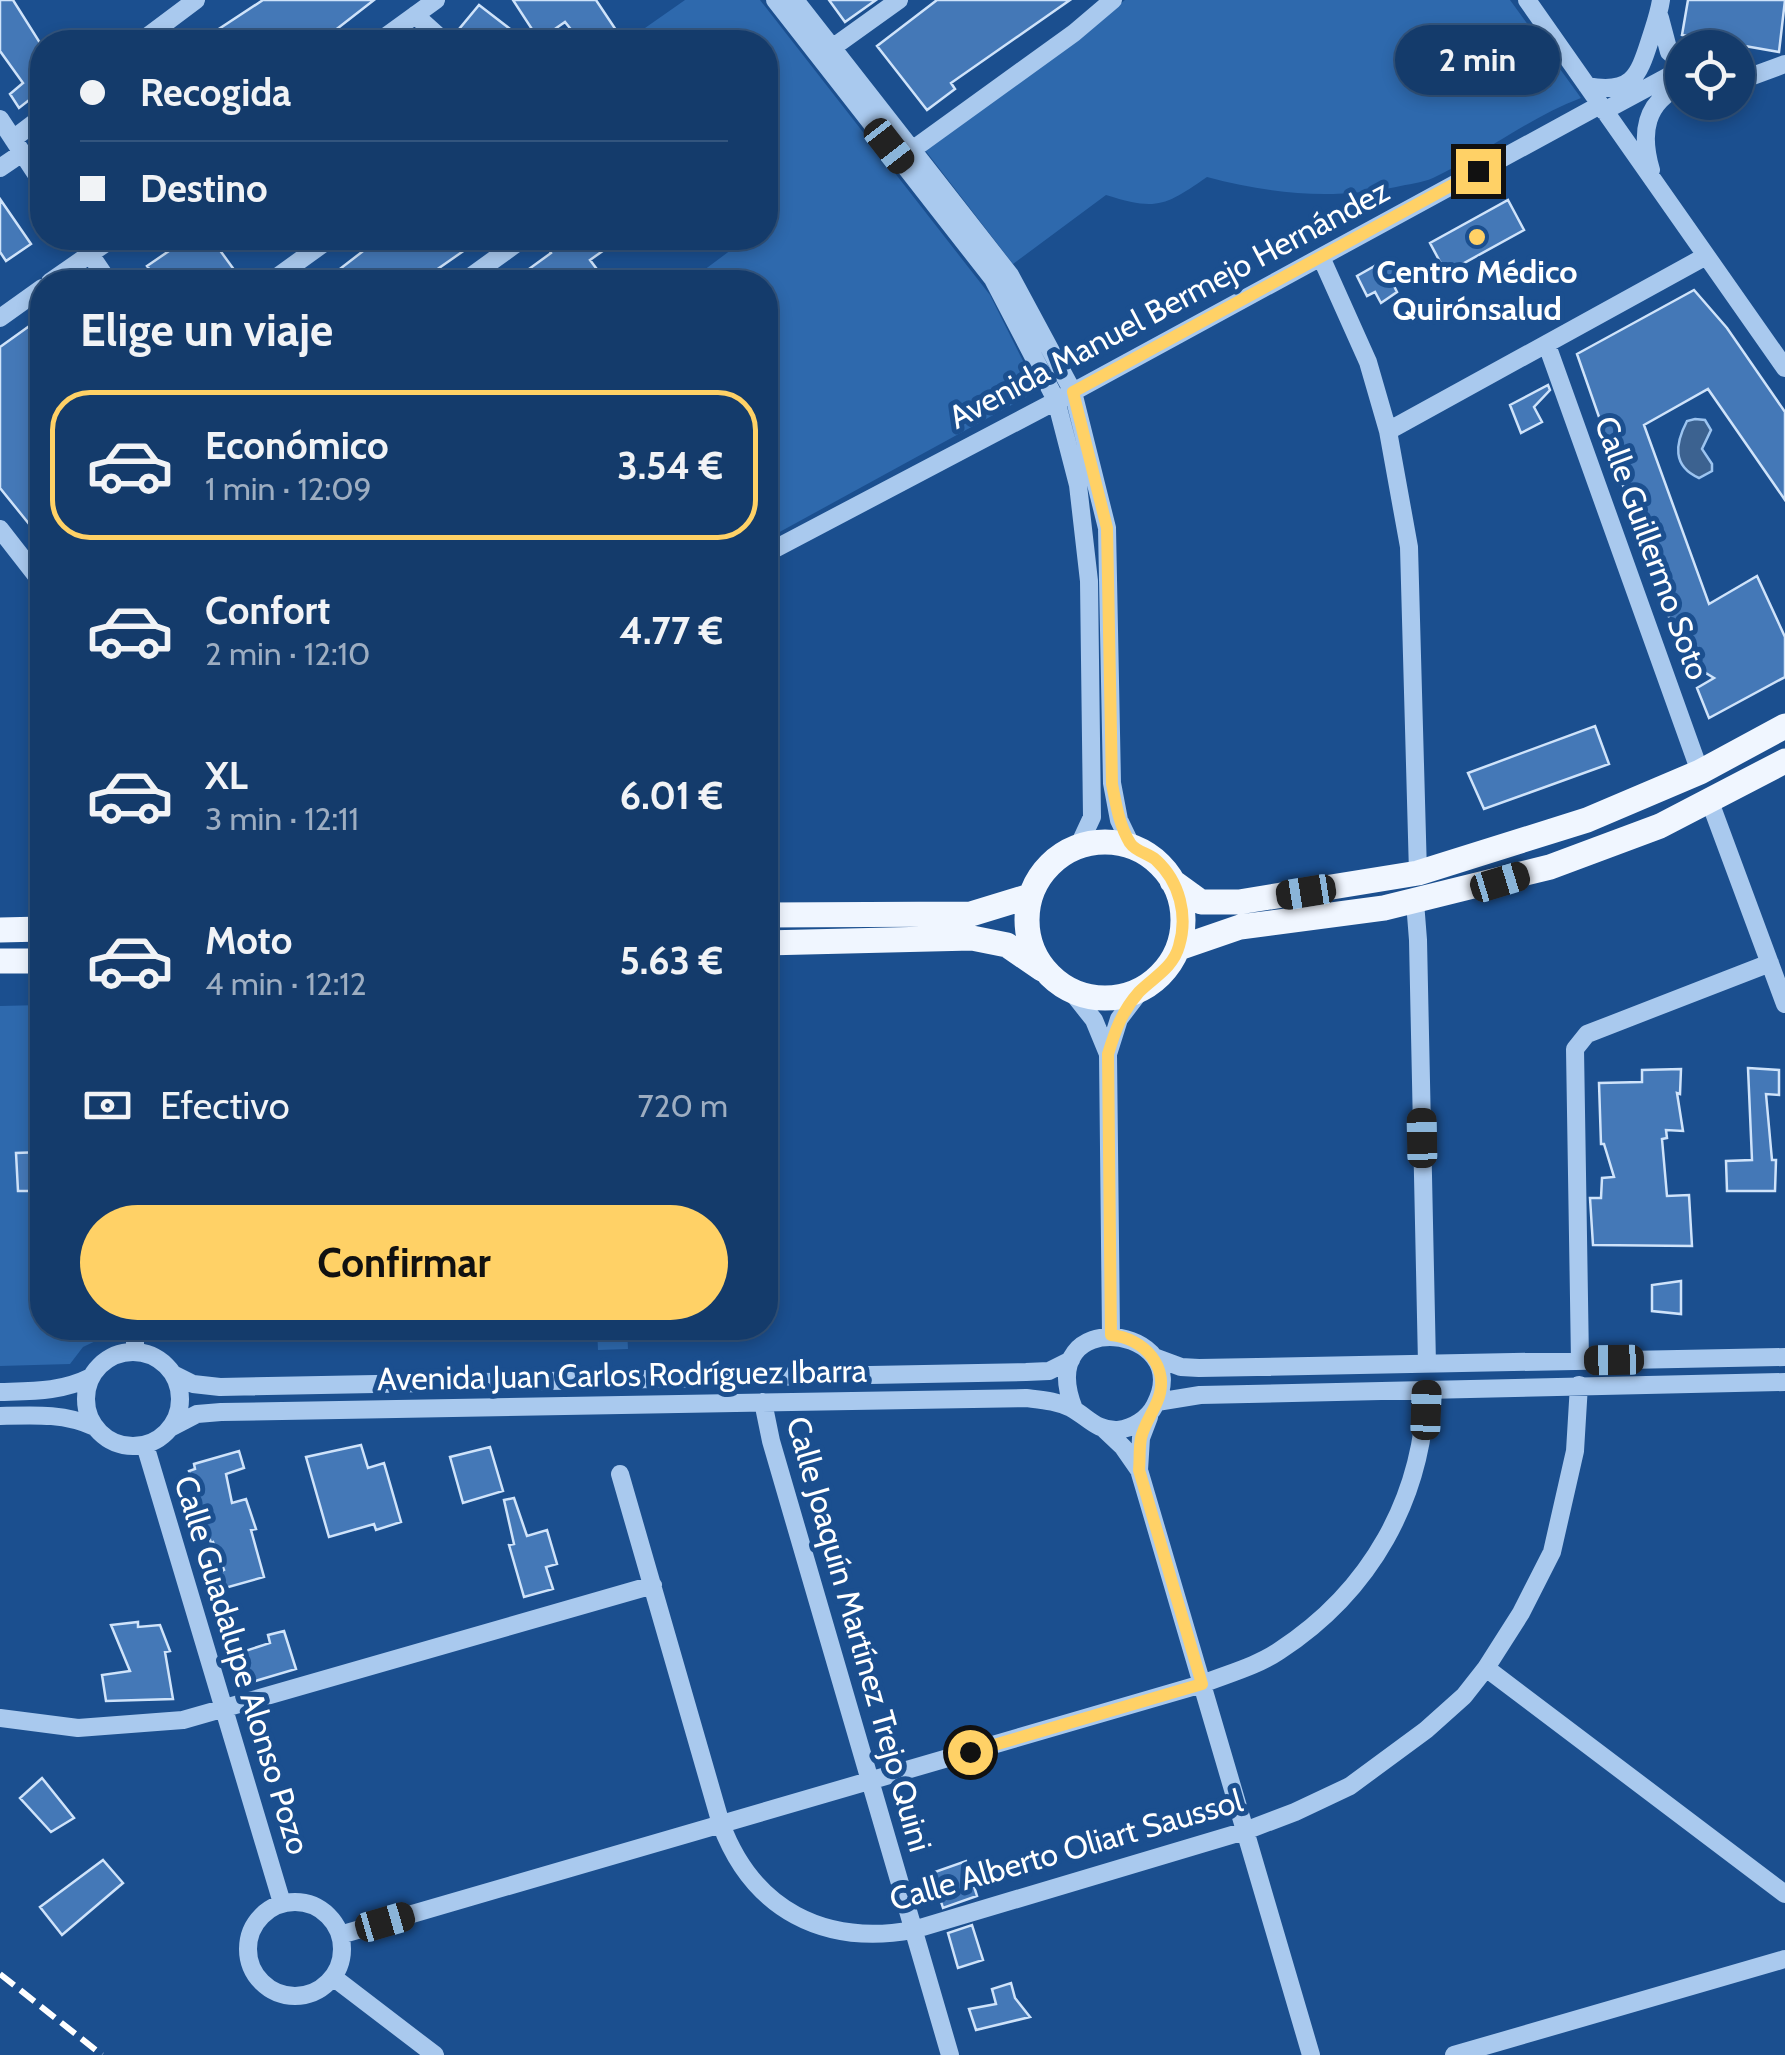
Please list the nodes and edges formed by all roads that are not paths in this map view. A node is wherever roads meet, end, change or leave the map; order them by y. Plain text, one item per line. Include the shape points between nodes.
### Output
1 (196, 0) edge
2 (436, 0) edge
3 (775, 0) edge
4 (794, 0) edge
5 (899, 0) edge
6 (1113, 0) edge
7 (1527, 0) edge
8 (1660, 6) edge
9 (415, 15) junction
10 (156, 30) edge
11 (394, 30) edge
12 (432, 30) edge
13 (1665, 32) edge
14 (832, 48) junction
15 (1785, 64) edge
16 (1755, 73) edge
17 (1665, 75) edge
18 (1587, 86) junction
19 (1665, 94) edge
20 (1602, 108) junction
21 (0, 119) edge
22 (30, 131) edge
23 (18, 146) junction
24 (912, 150) junction
25 (30, 164) edge
26 (0, 168) edge
27 (1654, 180) junction
28 (87, 250) edge
29 (96, 250) edge
30 (314, 250) edge
31 (507, 250) edge
32 (90, 254) junction
33 (1706, 256) junction
34 (1322, 257) junction
35 (67, 270) edge
36 (101, 270) edge
37 (287, 270) edge
38 (480, 270) edge
39 (30, 297) edge
40 (0, 318) edge
41 (1547, 345) junction
42 (1785, 368) edge
43 (1064, 396) junction
44 (1388, 431) junction
45 (0, 529) edge
46 (778, 547) edge
47 (30, 568) edge
48 (1785, 726) edge
49 (1785, 761) edge
50 (1700, 772) junction
51 (1710, 802) junction
52 (1079, 845) junction
53 (1132, 846) junction
54 (1418, 873) junction
55 (1172, 881) junction
56 (1030, 896) junction
57 (1414, 902) junction
58 (778, 915) edge
59 (30, 929) edge
60 (0, 930) edge
61 (778, 943) edge
62 (1179, 948) junction
63 (0, 961) edge
64 (30, 961) edge
65 (1770, 963) junction
66 (1046, 972) junction
67 (1141, 990) junction
68 (1071, 991) junction
69 (1785, 1004) edge
70 (1108, 1054) junction
71 (1111, 1335) junction
72 (135, 1340) edge
73 (135, 1351) junction
74 (1785, 1357) edge
75 (1154, 1358) junction
76 (1072, 1360) junction
77 (1580, 1361) junction
78 (1427, 1364) junction
79 (175, 1376) junction
80 (91, 1377) junction
81 (1785, 1382) edge
82 (1578, 1386) junction
83 (1426, 1390) junction
84 (0, 1392) edge
85 (763, 1402) junction
86 (1154, 1408) junction
87 (1074, 1409) junction
88 (0, 1416) edge
89 (95, 1427) junction
90 (172, 1427) junction
91 (1105, 1430) junction
92 (145, 1446) junction
93 (1139, 1470) junction
94 (620, 1474) dead end
95 (652, 1585) junction
96 (1486, 1668) junction
97 (1202, 1684) junction
98 (224, 1708) junction
99 (0, 1718) edge
100 (870, 1781) junction
101 (721, 1824) junction
102 (1245, 1831) junction
103 (1785, 1894) edge
104 (282, 1903) junction
105 (913, 1930) junction
106 (340, 1935) junction
107 (1785, 1959) edge
108 (333, 1978) junction
109 (435, 2055) edge
110 (950, 2055) edge
111 (1311, 2055) edge
112 (1454, 2055) edge

1 - 10 street
2 - 9 street
3 - 43 street via 993,280
4 - 14 street
5 - 14 street
6 - 24 street
7 - 18 street
8 - 13 street
8 - 18 street via 1634,79 1607,90
9 - 11 street
9 - 12 street
14 - 24 street
15 - 16 street
17 - 20 street, Avenida Manuel Bermejo Hernández
18 - 20 street
19 - 27 street via 1649,115 1645,142
20 - 27 street
20 - 34 street, Avenida Manuel Bermejo Hernández
21 - 23 street
22 - 23 street
23 - 25 street
23 - 26 street
24 - 43 street via 1010,274
27 - 33 street
28 - 32 street
29 - 32 street
30 - 37 street
31 - 38 street
32 - 35 street
32 - 36 street
33 - 41 street
33 - 42 street
34 - 43 street, Avenida Manuel Bermejo Hernández
34 - 44 street via 1368,362
39 - 40 street
41 - 44 street
41 - 50 street, Calle Guillermo Soto
43 - 46 street, Avenida Manuel Bermejo Hernández
43 - 52 street via 1089,581 1092,817
43 - 53 street via 1107,528 1112,784
44 - 54 street via 1408,548
45 - 47 street
48 - 50 main road
49 - 51 main road
50 - 54 main road via 1587,820
51 - 57 main road via 1550,867
51 - 65 street
52 - 53 main road
52 - 56 main road via 1040,874
53 - 55 main road via 1156,860
54 - 55 main road via 1239,902 1201,902
55 - 62 main road via 1184,910
56 - 58 main road via 971,914
56 - 66 main road via 1026,922
57 - 62 main road via 1240,927
57 - 78 street
59 - 60 main road
61 - 66 main road via 972,938 1007,945
62 - 67 main road
63 - 64 main road
65 - 69 street
65 - 77 street via 1587,1034 1575,1049
66 - 68 main road
67 - 68 main road via 1120,998
67 - 70 street via 1119,1019
68 - 70 street via 1094,1020
70 - 71 street
71 - 75 street via 1140,1343
71 - 76 street via 1094,1339
72 - 73 street
73 - 79 street via 163,1362
73 - 80 street via 108,1358
74 - 77 street
75 - 78 street via 1198,1368
75 - 86 street via 1160,1374
76 - 79 street, Avenida Juan Carlos Rodríguez Ibarra via 1026,1372 220,1387
76 - 87 street via 1066,1390
77 - 78 street
79 - 90 street via 181,1398
80 - 84 street via 70,1387
80 - 89 street via 87,1410
81 - 82 street
82 - 83 street
82 - 96 street, Calle Alberto Oliart Saussol via 1575,1451 1552,1552
83 - 86 street via 1200,1394
83 - 97 street via 1412,1484 1367,1571 1329,1614 1276,1654
85 - 87 street, Avenida Juan Carlos Rodríguez Ibarra via 1026,1398
85 - 90 street, Avenida Juan Carlos Rodríguez Ibarra via 221,1412 197,1414
85 - 100 street, Calle Joaquín Martínez Trejo Quini
86 - 91 street via 1137,1424
86 - 93 street via 1141,1438
87 - 91 street
88 - 89 street via 76,1418
89 - 92 street via 125,1446
90 - 92 street
91 - 93 street
92 - 98 street, Calle Guadalupe Alonso Pozo
93 - 97 street
94 - 95 street, Calle Alberto Oliart Saussol
95 - 98 street
95 - 101 street, Calle Alberto Oliart Saussol
96 - 102 street, Calle Alberto Oliart Saussol via 1426,1730 1350,1786
96 - 103 street
97 - 100 street
97 - 102 street
98 - 99 street via 146,1725 78,1728
98 - 104 street, Calle Guadalupe Alonso Pozo
100 - 101 street
100 - 105 street, Calle Joaquín Martínez Trejo Quini
101 - 105 street, Calle Alberto Oliart Saussol via 733,1856 781,1907 842,1933
101 - 106 street
102 - 105 street, Calle Alberto Oliart Saussol
102 - 111 street
104 - 106 street via 314,1905
104 - 108 street via 263,1912 248,1938 247,1955 259,1980 293,1996
105 - 110 street, Calle Joaquín Martínez Trejo Quini
106 - 108 street
107 - 112 street
108 - 109 street

